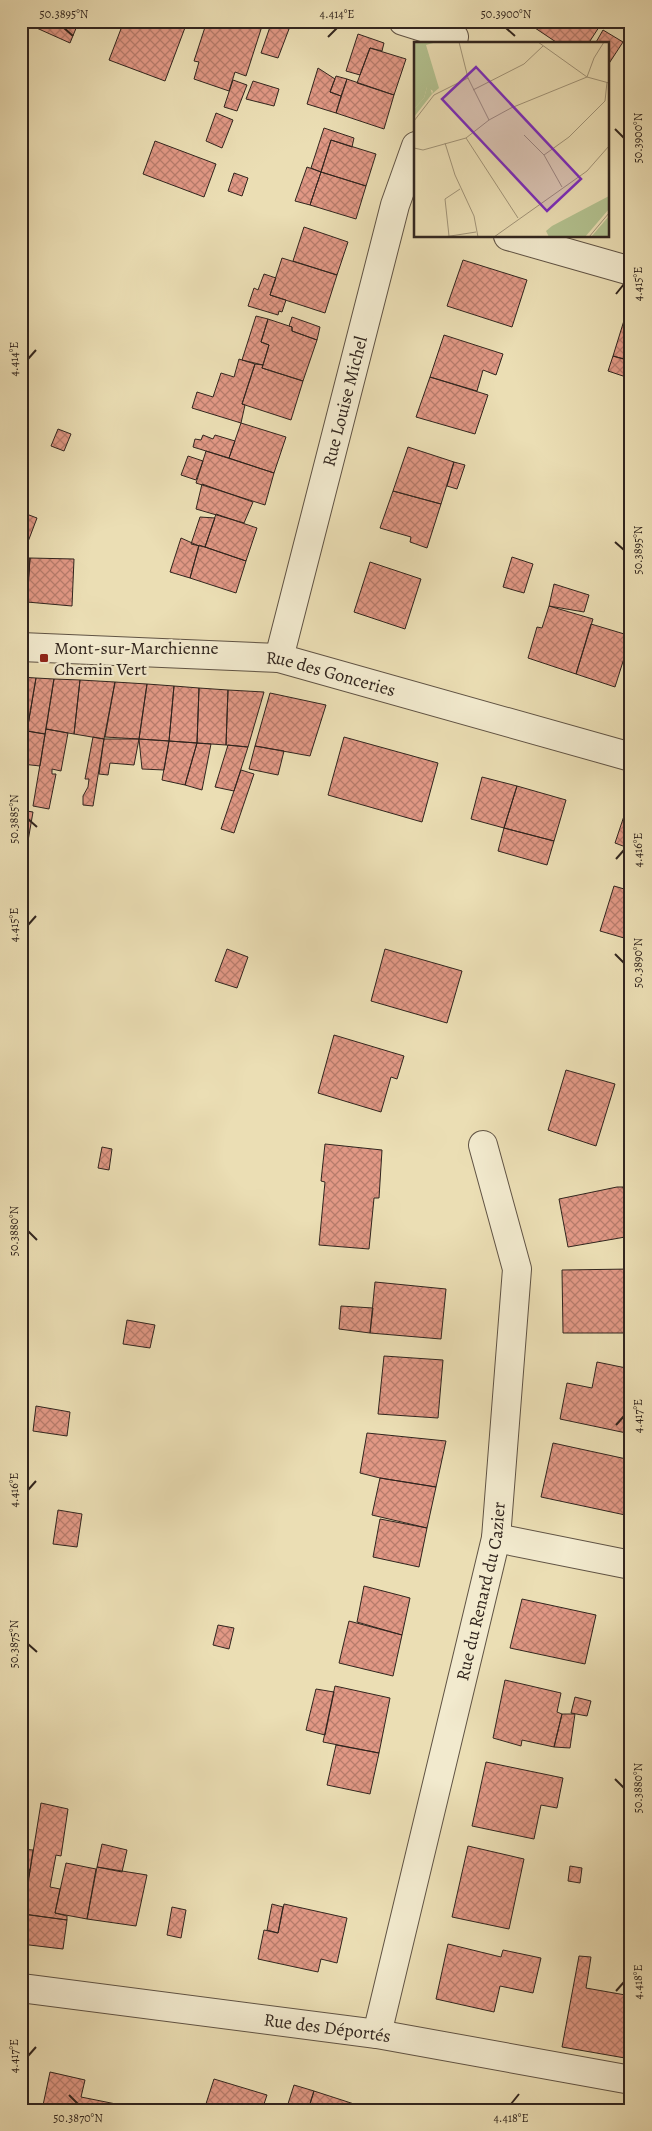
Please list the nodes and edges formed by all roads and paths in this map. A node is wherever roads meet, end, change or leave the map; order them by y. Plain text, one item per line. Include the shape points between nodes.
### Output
1 (403, 21) edge
2 (456, 34) edge
3 (414, 158) edge
4 (406, 207) edge
5 (515, 238) edge
6 (631, 271) edge
7 (21, 648) edge
8 (280, 658) junction
9 (631, 757) edge
10 (483, 1145) dead end
11 (496, 1538) junction
12 (631, 1565) edge
13 (21, 1988) edge
14 (378, 2034) junction
15 (631, 2080) edge

1 - 2 street
3 - 4 street, Rue Louise Michel
4 - 8 street, Rue Louise Michel
5 - 6 street
7 - 8 street, Rue des Gonceries
8 - 9 street, Rue des Gonceries
10 - 11 street, Rue du Renard du Cazier via 517,1269
11 - 12 street
11 - 14 street, Rue du Renard du Cazier
13 - 14 street, Rue des Déportés
14 - 15 street, Rue des Déportés

